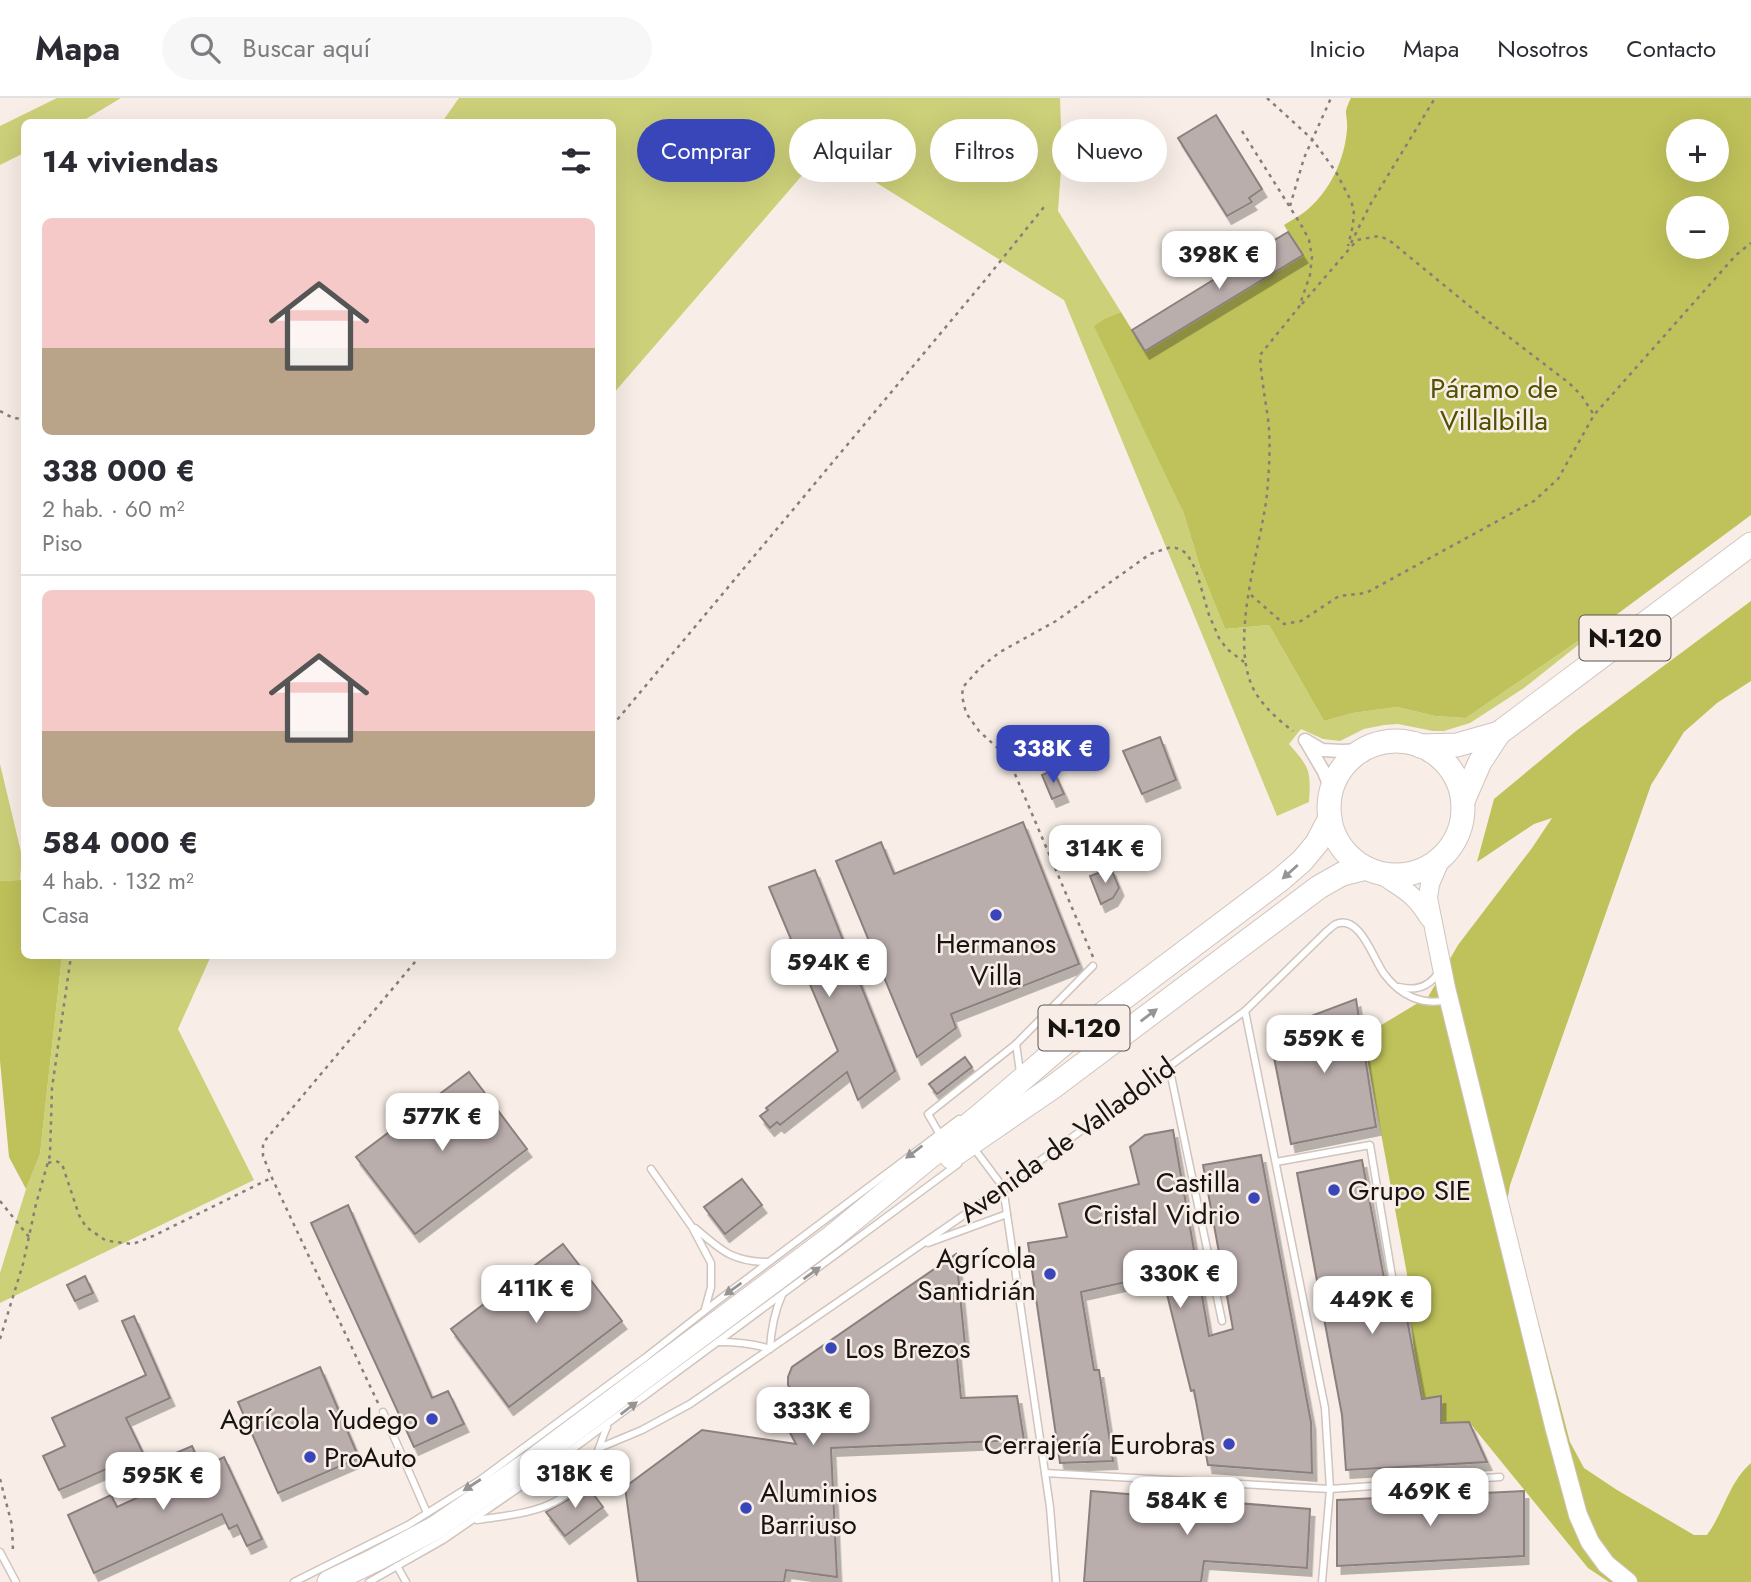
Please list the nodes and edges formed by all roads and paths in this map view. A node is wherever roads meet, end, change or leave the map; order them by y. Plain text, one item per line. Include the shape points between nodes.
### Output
1 (1267, 98) edge
2 (1331, 98) edge
3 (1435, 98) edge
4 (1242, 131) dead end
5 (1312, 139) junction
6 (1290, 206) junction
7 (1044, 207) dead end
8 (1751, 243) edge
9 (1348, 249) junction
10 (1299, 307) junction
11 (0, 411) edge
12 (1594, 415) junction
13 (21, 419) edge
14 (1751, 544) edge
15 (1249, 593) junction
16 (1244, 662) junction
17 (616, 721) edge
18 (1499, 733) junction
19 (1305, 740) junction
20 (1420, 746) junction
21 (1364, 750) junction
22 (1332, 792) junction
23 (1463, 802) junction
24 (1330, 818) junction
25 (1442, 856) junction
26 (1372, 870) junction
27 (1431, 923) junction
28 (71, 959) edge
29 (417, 959) edge
30 (1093, 966) joint
31 (1394, 985) junction
32 (1442, 990) junction
33 (1245, 1011) junction
34 (1068, 1040) junction
35 (1016, 1044) junction
36 (1169, 1066) junction
37 (1080, 1067) junction
38 (1020, 1072) junction
39 (1010, 1080) dead end
40 (970, 1110) dead end
41 (939, 1133) junction
42 (996, 1136) dead end
43 (986, 1143) dead end
44 (975, 1151) junction
45 (1276, 1162) junction
46 (48, 1163) junction
47 (651, 1169) dead end
48 (272, 1178) junction
49 (1003, 1187) junction
50 (0, 1201) edge
51 (1007, 1214) junction
52 (692, 1227) junction
53 (29, 1237) junction
54 (832, 1237) junction
55 (917, 1248) junction
56 (770, 1262) junction
57 (783, 1294) junction
58 (1395, 1294) dead end
59 (704, 1311) junction
60 (1222, 1321) dead end
61 (0, 1339) edge
62 (718, 1342) junction
63 (770, 1349) junction
64 (383, 1412) joint
65 (609, 1423) junction
66 (599, 1448) junction
67 (1045, 1473) junction
68 (1500, 1477) dead end
69 (0, 1479) edge
70 (1330, 1489) junction
71 (428, 1513) junction
72 (472, 1521) junction
73 (0, 1552) edge
74 (397, 1566) junction
75 (378, 1579) edge
76 (1620, 1579) edge
77 (15, 1581) edge
78 (294, 1582) edge
79 (329, 1582) edge
80 (369, 1582) edge
81 (407, 1582) edge
82 (1056, 1582) edge
83 (1322, 1582) edge

1 - 5 path
2 - 5 path
3 - 9 path
4 - 6 path
5 - 6 path
5 - 9 path via 1336,172 1354,209
6 - 10 path via 1309,240 1312,257
7 - 17 path
8 - 12 path
9 - 10 path
9 - 12 path via 1357,240 1379,236 1389,240 1569,383
10 - 15 path via 1260,355 1268,420 1267,494
11 - 13 path
12 - 15 path via 1558,479 1534,501 1366,593 1339,596 1301,621 1284,624
14 - 18 highway, N-120
15 - 16 path
16 - 19 path via 1257,696
16 - 30 path via 1219,638 1187,554 1171,547 1150,554 1056,621 1000,652 963,687 967,713 1012,766
18 - 20 highway, N-120 via 1457,745
18 - 23 highway, N-120
19 - 21 street via 1322,750
19 - 22 street
20 - 21 highway, N-120 via 1396,741
20 - 23 highway via 1452,771
21 - 22 highway, N-120 via 1343,768
22 - 24 highway, N-120
23 - 25 highway, N-120 via 1458,834
24 - 26 highway, N-120 via 1341,846
24 -> 34 highway, N-120 via 1317,843 1280,880
25 - 26 highway, N-120 via 1413,873
25 - 27 street via 1430,884
26 - 27 street via 1418,901
37 -> 26 highway, N-120 via 1319,887 1342,874
27 - 32 street
28 - 46 path via 52,1088
29 - 48 path via 264,1143 263,1156
30 - 35 lane
31 - 32 lane
31 - 32 lane, Avenida de Valladolid via 1405,994 1434,1003
31 - 33 lane, Avenida de Valladolid via 1361,934 1346,923 1336,924
32 - 76 street via 1578,1515 1590,1542
33 - 36 lane, Avenida de Valladolid
33 - 45 lane
34 - 38 lane
34 - 54 highway, N-120
35 - 38 lane
35 - 41 lane via 928,1114
36 - 49 lane, Avenida de Valladolid
36 - 60 lane
37 - 42 lane, Avenida de Valladolid
37 - 54 highway, N-120
38 - 39 lane
40 - 41 lane
41 -> 56 lane
43 - 44 lane, Avenida de Valladolid
44 - 49 lane
57 -> 44 lane, Avenida de Valladolid
45 - 58 lane via 1370,1145
45 - 70 lane via 1325,1408
46 - 48 path via 62,1164 86,1227 105,1240 133,1244
46 - 53 path
47 - 52 lane
48 - 64 path
49 - 51 lane
49 - 55 lane, Avenida de Valladolid
50 - 53 path
51 - 55 lane
51 - 67 lane
52 - 56 lane via 726,1254
52 - 59 lane via 711,1263
53 - 61 path
54 - 79 highway, N-120 via 531,1462 435,1528
55 - 63 lane, Avenida de Valladolid
56 -> 59 lane
57 - 62 lane, Avenida de Valladolid
57 - 63 lane via 775,1311
59 -> 71 lane via 480,1480
62 - 63 lane
65 -> 62 lane, Avenida de Valladolid
63 - 66 lane, Avenida de Valladolid via 690,1404
64 - 71 lane
65 - 66 lane
65 - 72 lane, Avenida de Valladolid
66 - 72 lane via 576,1486 554,1503
67 - 70 lane
67 - 82 lane
68 - 70 lane
69 - 77 path via 12,1525
70 - 83 lane
71 - 78 lane
72 - 74 lane, Avenida de Valladolid
73 - 77 lane
74 - 75 lane, Avenida de Valladolid
74 - 81 lane
75 - 80 lane, Avenida de Valladolid

